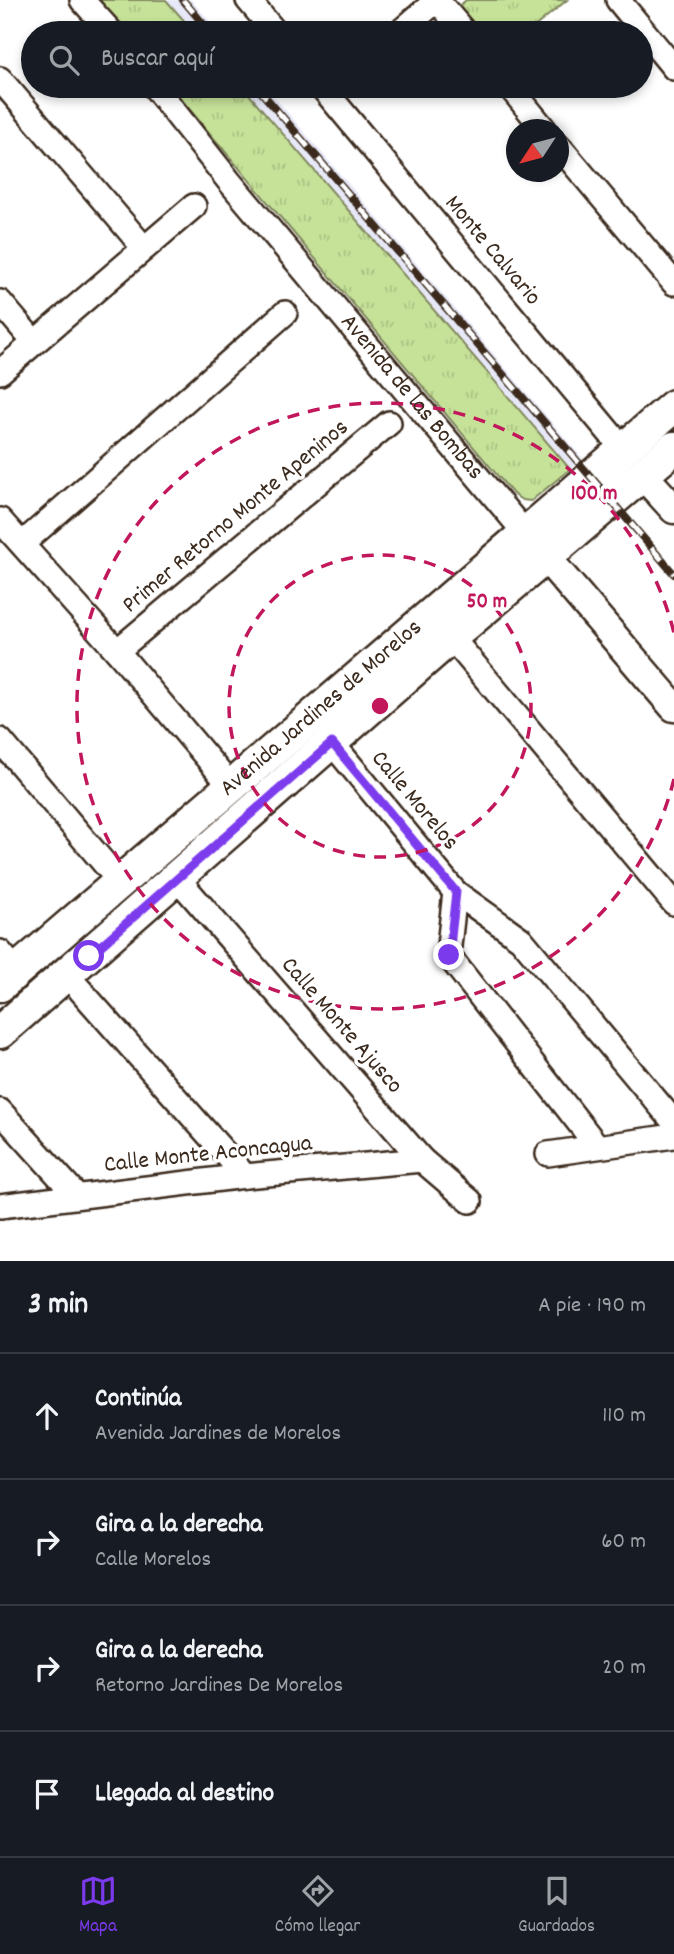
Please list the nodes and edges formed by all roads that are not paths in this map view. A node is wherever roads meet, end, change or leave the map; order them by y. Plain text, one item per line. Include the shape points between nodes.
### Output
1 (82, 0) edge
2 (247, 0) edge
3 (437, 0) edge
4 (618, 0) edge
5 (101, 21) edge
6 (265, 21) edge
7 (413, 21) edge
8 (455, 21) edge
9 (635, 21) edge
10 (653, 42) edge
11 (674, 68) edge
12 (0, 79) edge
13 (163, 98) edge
14 (336, 98) edge
15 (519, 98) edge
16 (536, 119) edge
17 (569, 158) edge
18 (194, 205) dead end
19 (145, 248) junction
20 (674, 284) edge
21 (0, 302) edge
22 (285, 313) dead end
23 (34, 342) junction
24 (0, 372) edge
25 (674, 405) edge
26 (389, 423) dead end
27 (674, 448) edge
28 (623, 449) junction
29 (643, 475) junction
30 (674, 509) edge
31 (0, 520) edge
32 (526, 534) junction
33 (22, 544) junction
34 (546, 558) junction
35 (451, 637) junction
36 (117, 651) junction
37 (674, 707) edge
38 (0, 740) edge
39 (332, 743) junction
40 (230, 785) junction
41 (178, 879) junction
42 (120, 882) junction
43 (456, 892) junction
44 (674, 903) edge
45 (66, 929) junction
46 (78, 965) junction
47 (5, 970) edge
48 (0, 1032) edge
49 (0, 1111) edge
50 (674, 1122) edge
51 (674, 1136) edge
52 (597, 1146) junction
53 (548, 1154) dead end
54 (422, 1160) junction
55 (245, 1176) junction
56 (76, 1195) junction
57 (470, 1201) dead end
58 (0, 1206) edge

1 - 5 street
2 - 6 street
3 - 7 street
3 - 8 street
4 - 9 street
10 - 11 street
12 - 19 street
13 - 32 street, Avenida de las Bombas via 237,192
14 - 28 street, Monte Calvario
15 - 16 street
17 - 20 street
18 - 19 street
19 - 23 street
21 - 23 street
22 - 33 street
23 - 24 street
25 - 28 main road, Avenida Jardines de Morelos
26 - 36 street, Primer Retorno Monte Apeninos
27 - 29 main road, Avenida Jardines de Morelos
28 - 32 main road, Avenida Jardines de Morelos
29 - 30 street
29 - 34 main road, Avenida Jardines de Morelos
31 - 33 street
32 - 34 street, Avenida de las Bombas
32 - 40 main road, Avenida Jardines de Morelos
33 - 36 street
34 - 35 main road, Avenida Jardines de Morelos
34 - 37 street, Avenida de las Bombas
35 - 39 main road, Avenida Jardines de Morelos
35 - 44 street
36 - 40 street
38 - 42 street
39 - 41 main road, Avenida Jardines de Morelos
39 - 43 street, Calle Morelos
40 - 42 main road, Avenida Jardines de Morelos
41 - 46 main road, Avenida Jardines de Morelos
41 - 54 street, Calle Monte Ajusco
42 - 45 main road, Avenida Jardines de Morelos
43 - 50 street, Calle Morelos via 521,939
43 - 52 street via 449,955
45 - 46 main road
45 - 47 main road, Avenida Jardines de Morelos
46 - 48 main road, Avenida Jardines de Morelos
46 - 55 street
49 - 56 street
51 - 52 street
52 - 53 street
54 - 55 street, Calle Monte Aconcagua
54 - 57 street, Calle Monte Ajusco
55 - 56 street, Calle Monte Aconcagua
56 - 58 street, Calle Monte Aconcagua

